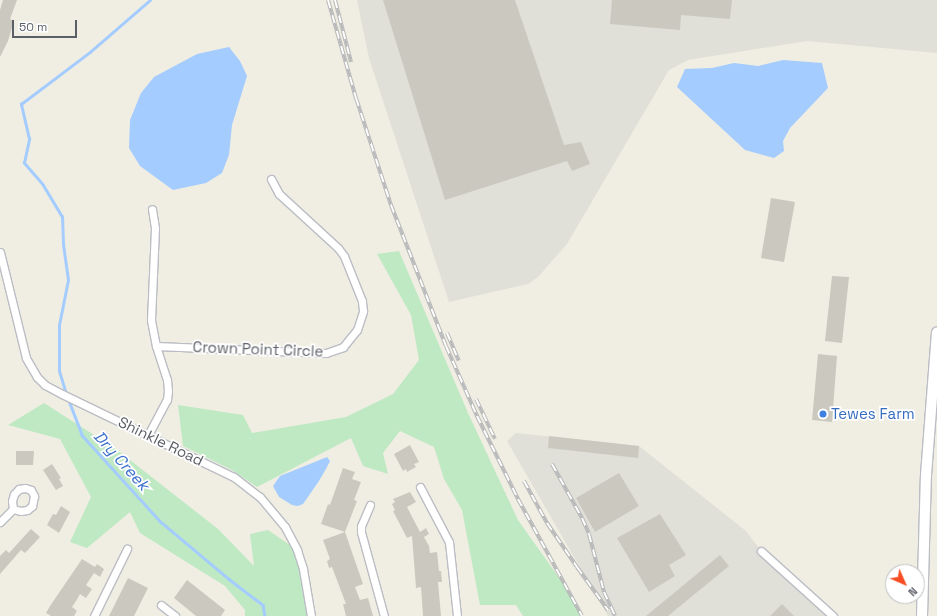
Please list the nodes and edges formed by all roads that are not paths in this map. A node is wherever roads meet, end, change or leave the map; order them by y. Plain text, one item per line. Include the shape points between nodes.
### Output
1 (271, 179) dead end
2 (152, 209) dead end
3 (0, 252) edge
4 (937, 332) edge
5 (156, 346) junction
6 (148, 435) junction
7 (420, 487) dead end
8 (370, 505) dead end
9 (13, 508) dead end
10 (0, 522) edge
11 (127, 550) dead end
12 (761, 551) dead end
13 (161, 605) dead end
14 (94, 616) edge
15 (175, 616) edge
16 (311, 616) edge
17 (384, 616) edge
18 (457, 616) edge
19 (833, 616) edge
20 (922, 616) edge

1 - 5 street, Crown Point Circle via 279,194 344,256 362,301 362,316 357,330 343,347 326,354
2 - 5 street via 155,228 151,320
3 - 6 street, Shinkle Road via 26,358 37,377 45,385 62,394
4 - 20 main road via 926,475
5 - 6 street via 168,390 167,400
6 - 16 street, Shinkle Road via 234,477 268,506 285,528 297,550
7 - 18 street via 448,542
8 - 17 street via 361,532
9 - 10 street
11 - 14 street
12 - 19 street
13 - 15 street

